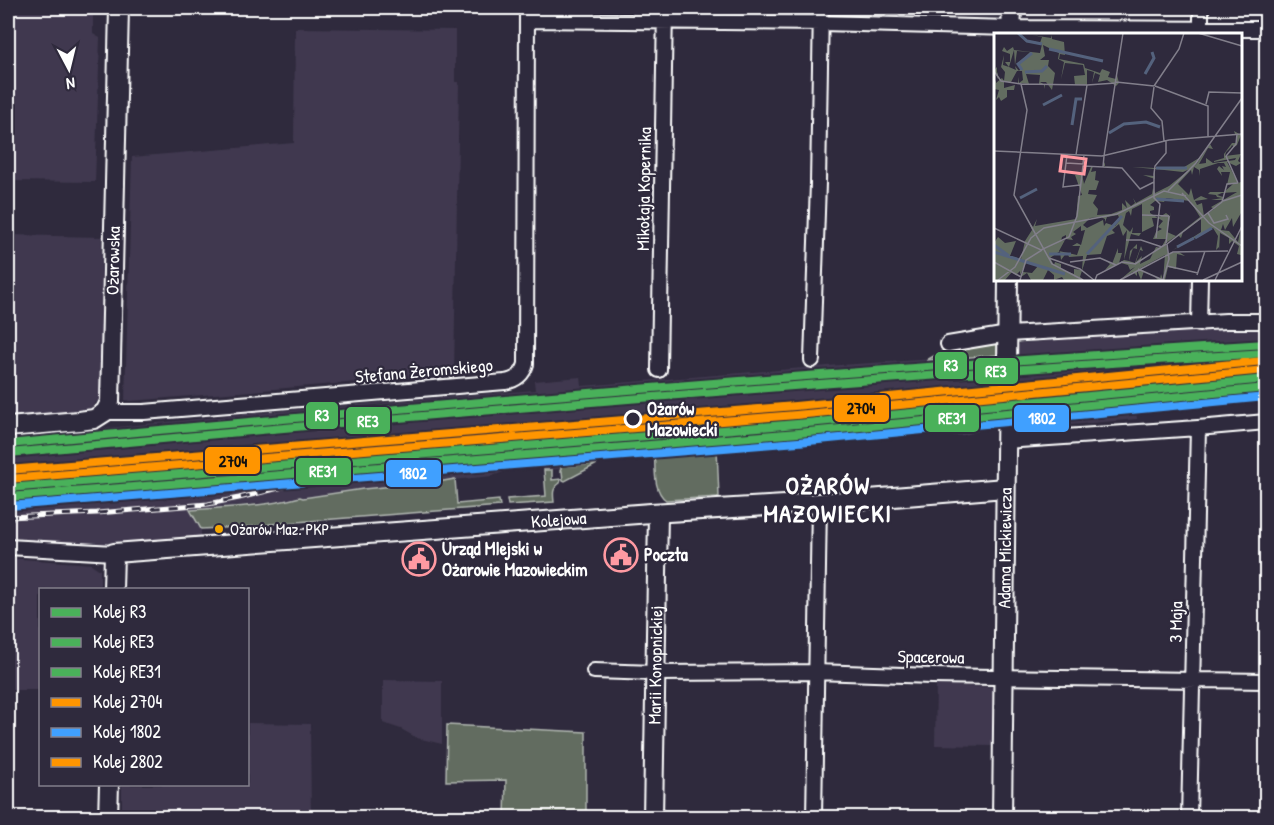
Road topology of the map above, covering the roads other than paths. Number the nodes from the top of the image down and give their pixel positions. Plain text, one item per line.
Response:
1 (119, 8) edge
2 (821, 8) edge
3 (1012, 8) edge
4 (1202, 8) edge
5 (527, 14) edge
6 (665, 15) edge
7 (821, 23) junction
8 (1266, 29) edge
9 (1011, 31) edge
10 (1201, 32) edge
11 (1008, 280) edge
12 (1200, 280) edge
13 (1266, 321) edge
14 (1199, 324) junction
15 (1008, 333) junction
16 (948, 344) dead end
17 (812, 360) dead end
18 (659, 370) dead end
19 (105, 412) junction
20 (1266, 422) edge
21 (8, 427) edge
22 (1198, 428) junction
23 (1006, 441) junction
24 (1005, 488) junction
25 (819, 503) junction
26 (658, 513) junction
27 (8, 547) edge
28 (114, 553) junction
29 (112, 588) edge
30 (594, 671) dead end
31 (655, 672) junction
32 (816, 672) junction
33 (1003, 677) junction
34 (1192, 679) junction
35 (1266, 681) edge
36 (109, 786) edge
37 (108, 818) edge
38 (652, 818) edge
39 (814, 818) edge
40 (1002, 818) edge
41 (1189, 818) edge

1 - 19 street, Ożarowska
2 - 7 street
3 - 9 street
4 - 10 street
5 - 6 street
5 - 19 street, Stefana Żeromskiego
6 - 7 street
6 - 18 street, Mikołaja Kopernika
7 - 9 street
7 - 17 street
8 - 10 street
9 - 10 street
11 - 15 street, Adama Mickiewicza
12 - 14 street
13 - 14 street
14 - 15 street
15 - 16 street
15 - 23 street, Adama Mickiewicza
19 - 21 street
20 - 22 street
22 - 23 street
22 - 34 street, 3 Maja
23 - 24 street, Adama Mickiewicza
24 - 25 street, Kolejowa
24 - 33 street, Adama Mickiewicza
25 - 26 street, Kolejowa
25 - 32 street
26 - 28 street, Kolejowa
26 - 31 street, Marii Konopnickiej
27 - 28 street
28 - 29 street
30 - 31 street, Spacerowa
31 - 32 street, Spacerowa
31 - 38 street, Marii Konopnickiej
32 - 33 street, Spacerowa
32 - 39 street
33 - 34 street, Spacerowa
33 - 40 street, Adama Mickiewicza
34 - 35 street, Spacerowa
34 - 41 street, 3 Maja
36 - 37 street

